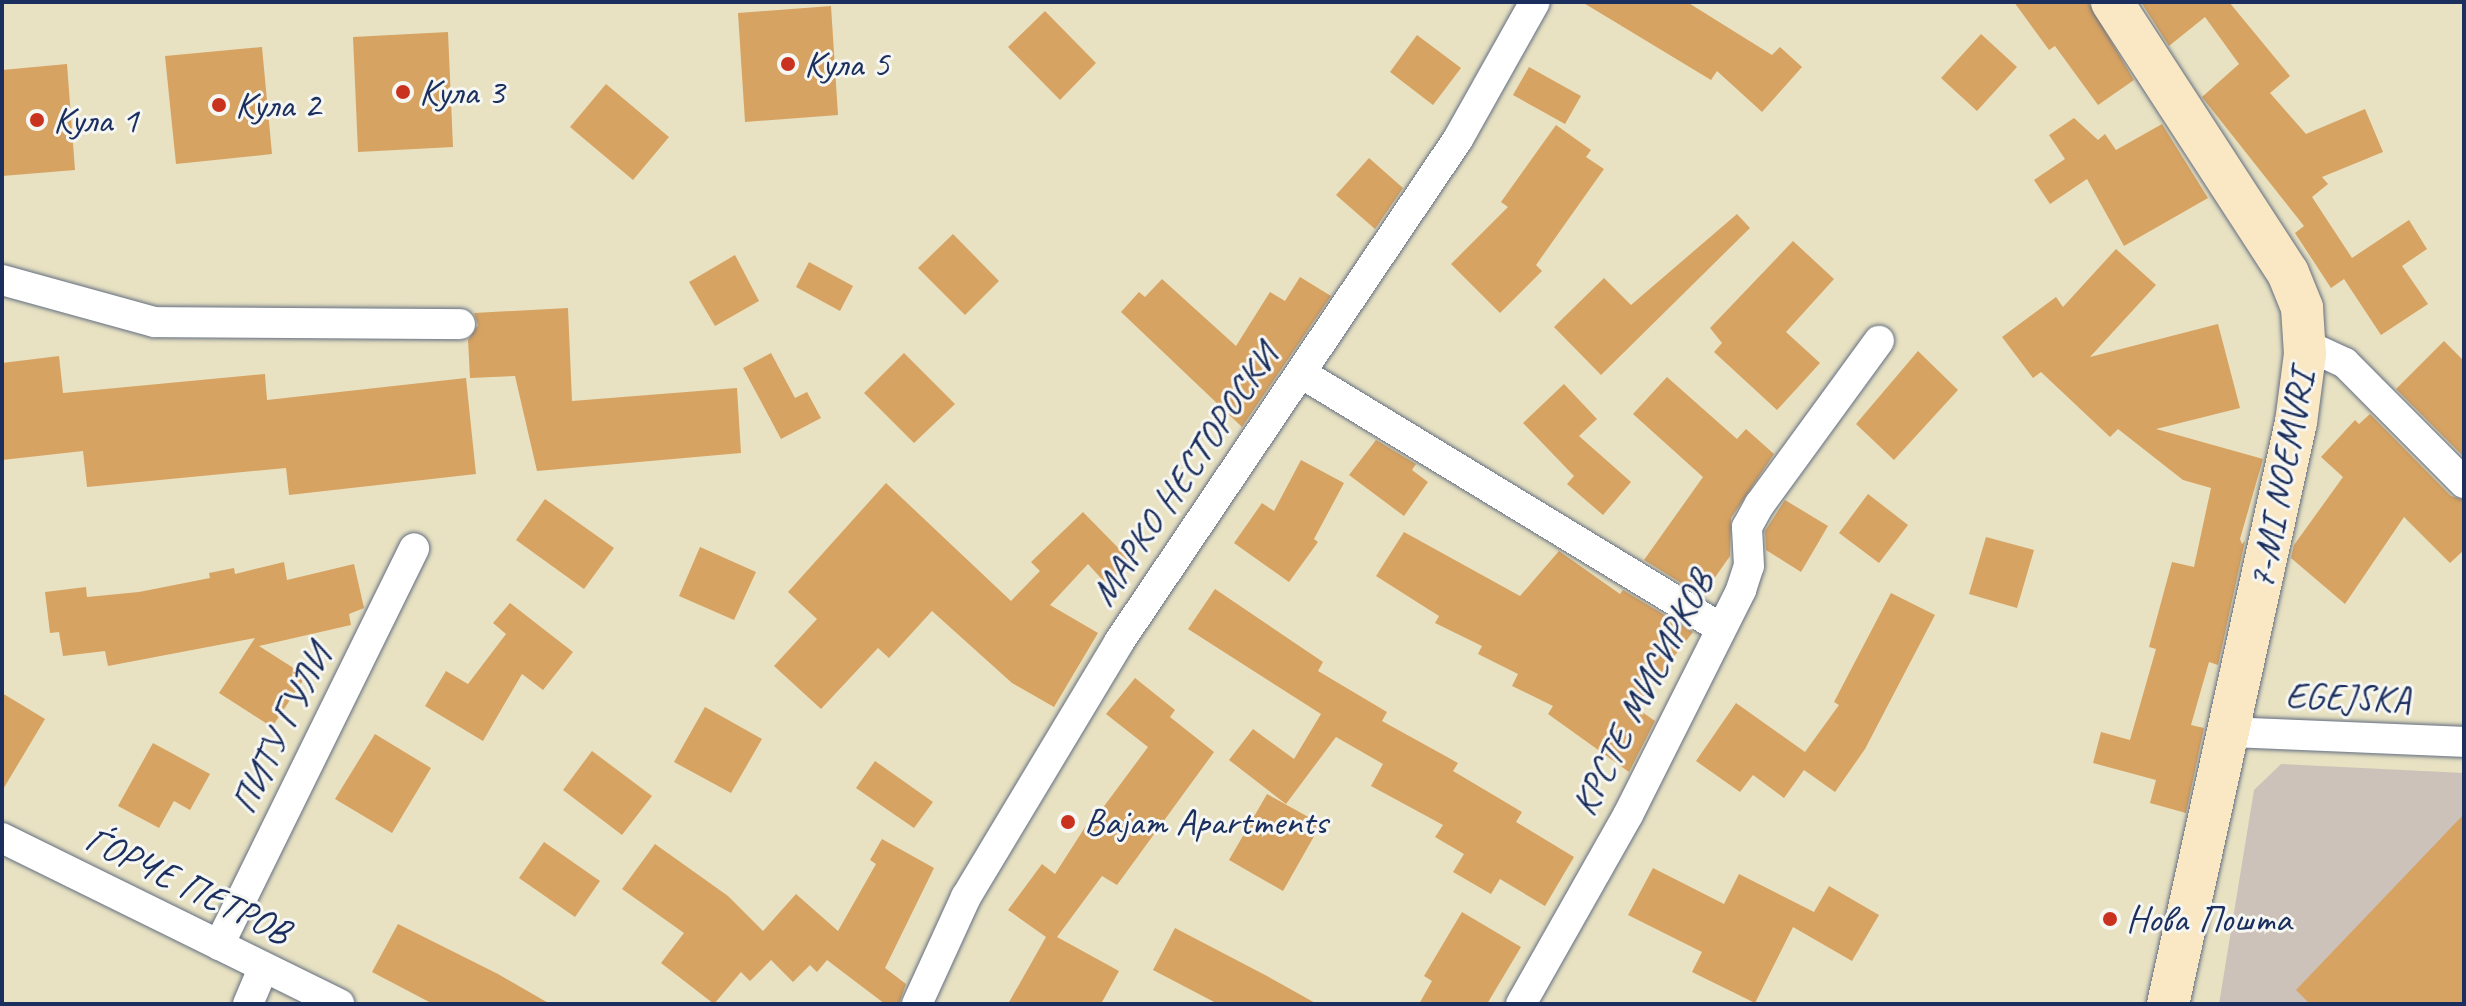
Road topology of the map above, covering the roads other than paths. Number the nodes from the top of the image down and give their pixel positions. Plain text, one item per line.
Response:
1 (1535, 2) edge
2 (2112, 2) edge
3 (2, 280) edge
4 (460, 324) dead end
5 (1879, 341) dead end
6 (2304, 344) junction
7 (1301, 373) junction
8 (2464, 483) edge
9 (414, 548) dead end
10 (1719, 627) junction
11 (2229, 732) junction
12 (2464, 742) edge
13 (2, 838) edge
14 (219, 945) junction
15 (263, 968) junction
16 (248, 1004) edge
17 (339, 1004) edge
18 (917, 1004) edge
19 (1521, 1004) edge
20 (2168, 1004) edge

1 - 7 street, МАРКО НЕСТОРОСКИ
2 - 6 street, 7-MI NOEMVRI
3 - 4 street
5 - 10 street, КРСТЕ МИСИРКОВ
6 - 8 street
6 - 11 street, 7-MI NOEMVRI
7 - 10 street
7 - 18 street, МАРКО НЕСТОРОСКИ
9 - 14 street, ПИТУ ГУЛИ
10 - 19 street, КРСТЕ МИСИРКОВ
11 - 12 street, EGEJSKA
11 - 20 street, 7-MI NOEMVRI
13 - 14 street, ЃОРЧЕ ПЕТРОВ
14 - 15 street, ЃОРЧЕ ПЕТРОВ
15 - 16 street
15 - 17 street, ЃОРЧЕ ПЕТРОВ

